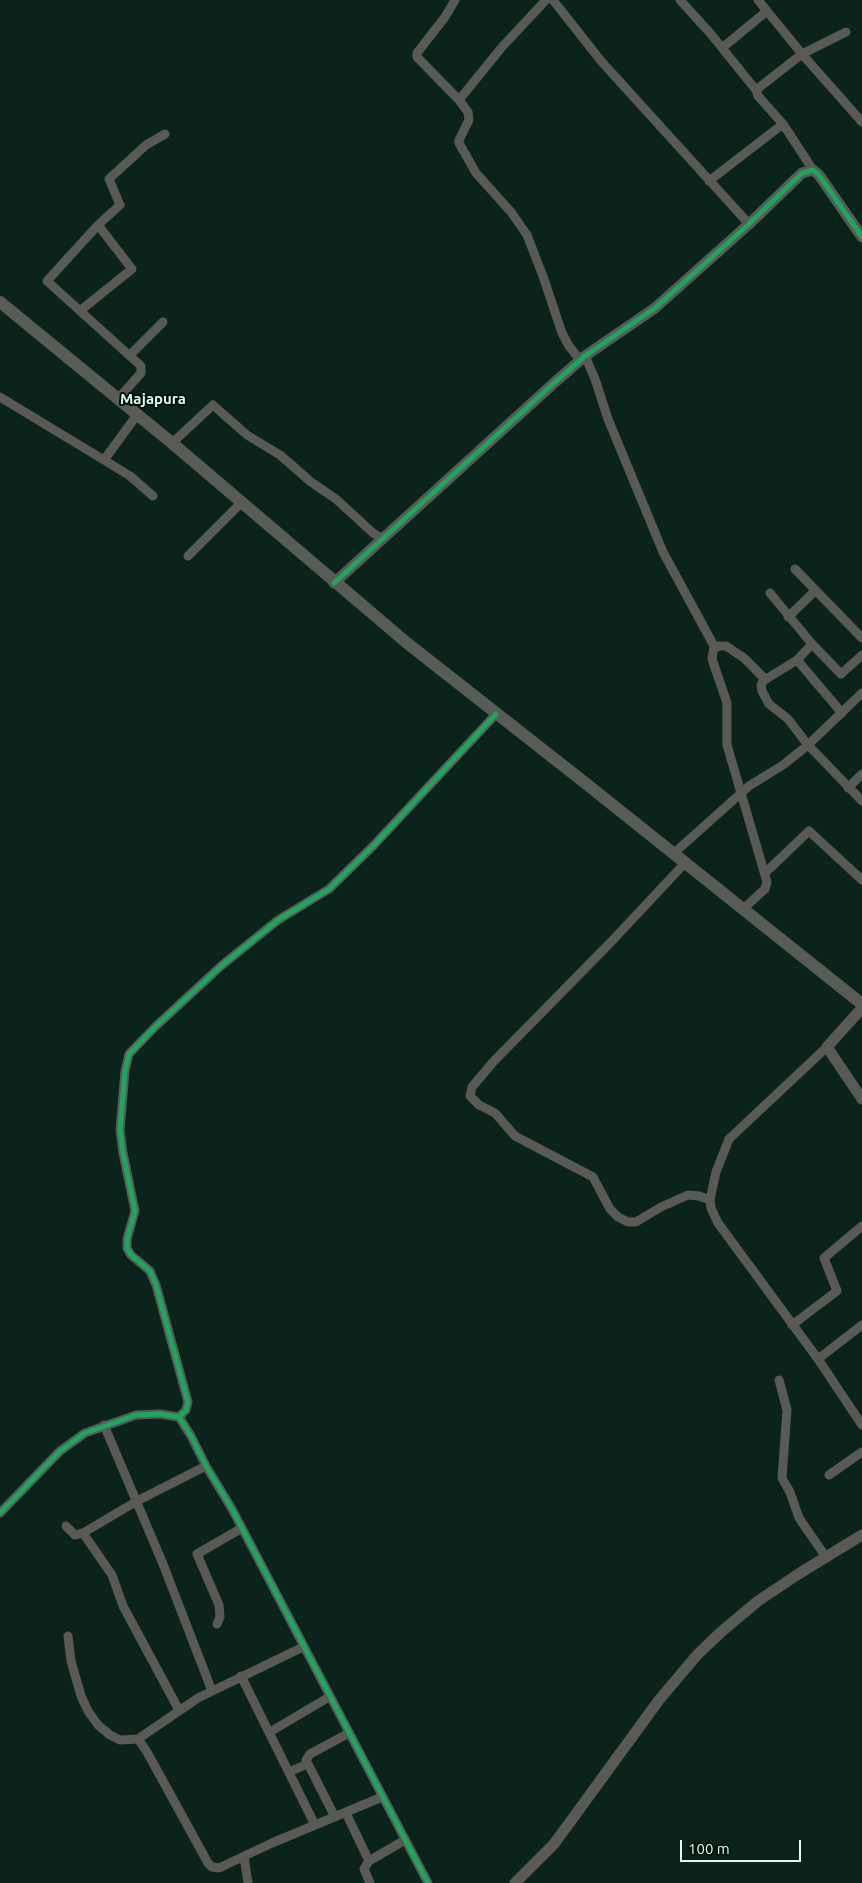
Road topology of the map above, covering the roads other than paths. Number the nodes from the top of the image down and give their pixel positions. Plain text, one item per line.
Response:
1 (455, 0) edge
2 (546, 0) edge
3 (553, 0) edge
4 (680, 0) edge
5 (758, 0) edge
6 (767, 11) junction
7 (846, 32) dead end
8 (722, 48) junction
9 (802, 54) junction
10 (756, 90) junction
11 (459, 100) junction
12 (862, 122) edge
13 (783, 124) junction
14 (165, 134) dead end
15 (813, 170) junction
16 (710, 181) junction
17 (749, 224) junction
18 (98, 226) junction
19 (862, 237) edge
20 (0, 302) edge
21 (81, 310) junction
22 (163, 322) dead end
23 (130, 355) junction
24 (582, 358) junction
25 (0, 397) edge
26 (118, 399) junction
27 (137, 415) junction
28 (172, 443) junction
29 (104, 460) junction
30 (152, 496) dead end
31 (241, 503) junction
32 (383, 539) junction
33 (188, 556) dead end
34 (795, 569) dead end
35 (334, 583) junction
36 (815, 591) junction
37 (770, 593) dead end
38 (788, 617) junction
39 (862, 638) edge
40 (812, 644) junction
41 (714, 649) junction
42 (862, 655) edge
43 (797, 660) junction
44 (765, 679) junction
45 (862, 693) edge
46 (842, 713) junction
47 (496, 714) junction
48 (808, 745) junction
49 (862, 774) edge
50 (848, 788) junction
51 (741, 794) junction
52 (862, 801) edge
53 (673, 854) junction
54 (685, 863) junction
55 (765, 873) junction
56 (862, 880) edge
57 (743, 909) junction
58 (862, 1006) edge
59 (829, 1045) junction
60 (862, 1088) edge
61 (862, 1099) edge
62 (710, 1200) junction
63 (862, 1226) edge
64 (792, 1324) junction
65 (862, 1325) edge
66 (818, 1359) junction
67 (779, 1380) dead end
68 (179, 1417) junction
69 (862, 1424) edge
70 (104, 1425) junction
71 (862, 1452) edge
72 (206, 1466) junction
73 (829, 1475) dead end
74 (136, 1501) junction
75 (0, 1513) edge
76 (66, 1526) dead end
77 (242, 1528) junction
78 (83, 1533) junction
79 (862, 1536) edge
80 (826, 1557) junction
81 (217, 1624) dead end
82 (68, 1636) dead end
83 (303, 1647) junction
84 (241, 1676) junction
85 (212, 1691) junction
86 (329, 1697) junction
87 (178, 1710) junction
88 (270, 1732) junction
89 (349, 1733) junction
90 (138, 1739) junction
91 (307, 1764) junction
92 (289, 1772) junction
93 (382, 1797) junction
94 (346, 1813) junction
95 (335, 1818) junction
96 (315, 1825) junction
97 (406, 1840) junction
98 (244, 1857) junction
99 (369, 1861) junction
100 (248, 1883) edge
101 (370, 1883) edge
102 (428, 1883) edge
103 (515, 1883) edge

1 - 11 street
2 - 11 street
3 - 16 street
4 - 8 street
5 - 6 street
6 - 8 street
6 - 9 street
7 - 9 street
8 - 10 street
9 - 10 street
9 - 12 street
10 - 13 street
11 - 24 street
13 - 15 street
13 - 16 street
14 - 18 street
15 - 17 street
15 - 19 street
16 - 17 street
17 - 24 street
18 - 21 street
18 - 21 street
20 - 26 main road
21 - 23 street
22 - 23 street
23 - 26 street
24 - 32 street
24 - 41 street
25 - 29 street
26 - 27 main road
27 - 28 main road
27 - 29 street
28 - 31 main road
28 - 32 street
29 - 30 street
31 - 33 street
31 - 35 main road
32 - 35 street
34 - 36 street
35 - 47 main road
36 - 38 street
36 - 39 street
37 - 38 street
38 - 40 street
40 - 42 street
40 - 43 street
41 - 44 street
41 - 51 street
43 - 44 street
43 - 46 street
44 - 48 street
45 - 46 street
46 - 48 street
47 - 53 main road
47 - 68 street
48 - 50 street
48 - 51 street
49 - 50 street
50 - 52 street
51 - 53 street
51 - 55 street
53 - 54 main road
54 - 57 main road
54 - 62 street
55 - 56 street
55 - 57 street
57 - 58 main road
58 - 59 street
59 - 60 street
59 - 61 street
59 - 62 street
62 - 64 street
63 - 64 street
64 - 66 street
65 - 66 street
66 - 69 street
67 - 80 street
68 - 70 street
68 - 72 street
70 - 74 street
70 - 75 street
71 - 73 street
72 - 74 street
72 - 77 street
74 - 78 street
74 - 85 street
76 - 78 street
77 - 81 street
77 - 83 street
78 - 87 street
79 - 80 street
80 - 103 street
82 - 90 street
83 - 84 street
83 - 86 street
84 - 85 street
84 - 88 street
85 - 87 street
86 - 88 street
86 - 89 street
87 - 90 street
88 - 92 street
89 - 91 street
89 - 93 street
90 - 98 street
91 - 92 street
91 - 95 street
92 - 96 street
93 - 94 street
93 - 97 street
94 - 95 street
94 - 99 street
95 - 96 street
96 - 98 street
97 - 99 street
97 - 102 street
98 - 100 street
99 - 101 street

